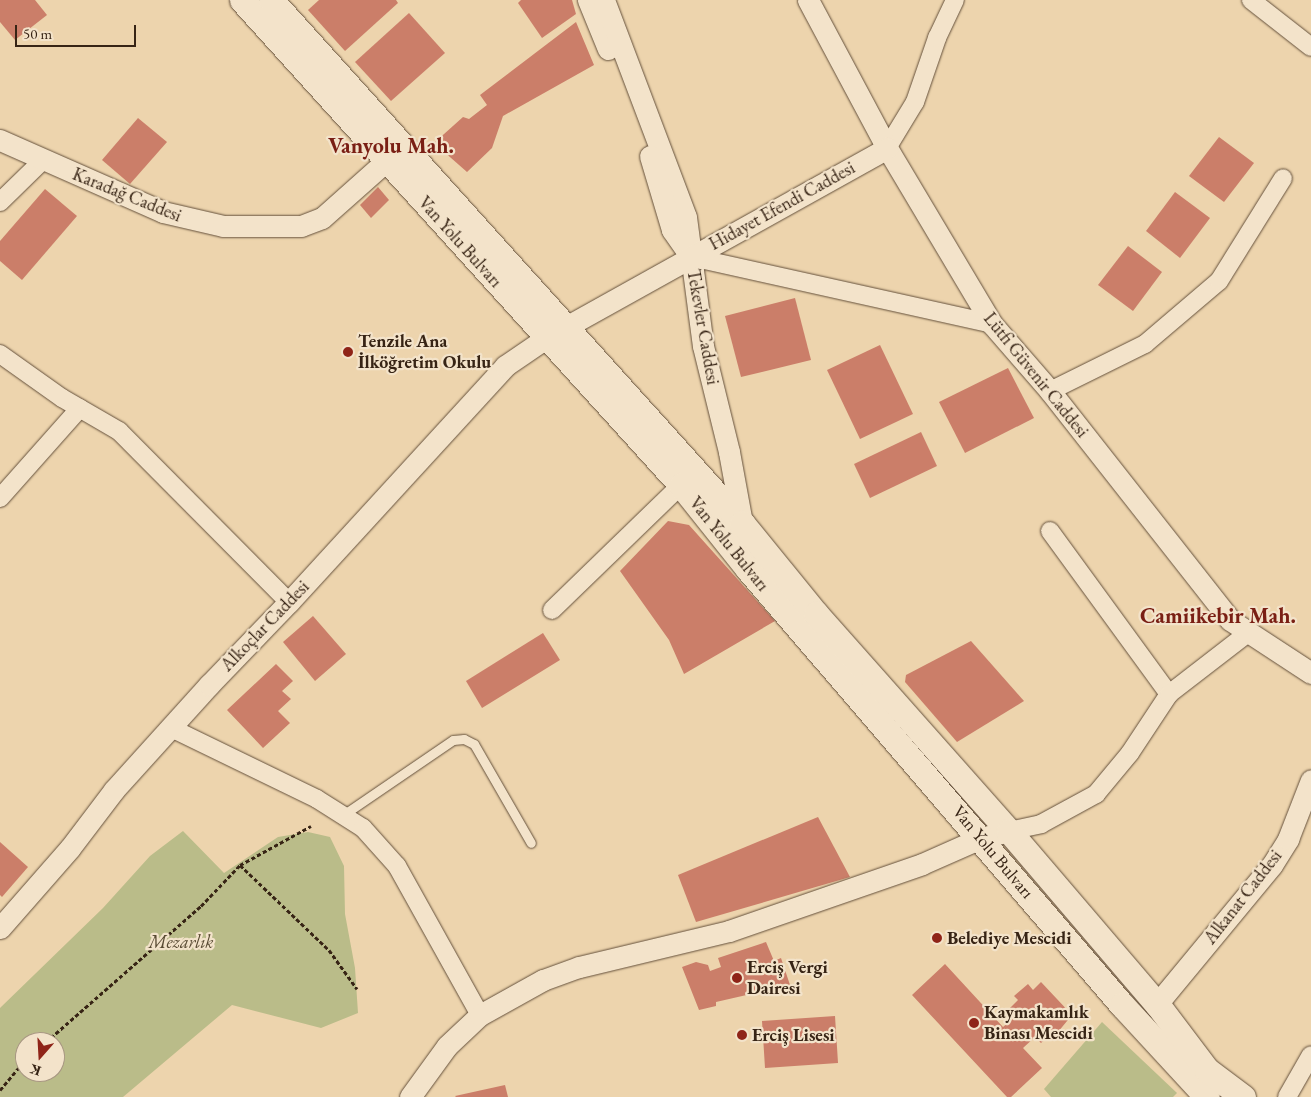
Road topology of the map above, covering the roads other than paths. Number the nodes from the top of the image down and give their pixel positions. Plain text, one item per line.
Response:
1 (242, 0) edge
2 (271, 0) edge
3 (588, 0) edge
4 (604, 0) edge
5 (808, 0) edge
6 (955, 0) edge
7 (1251, 0) edge
8 (1311, 47) edge
9 (0, 140) edge
10 (886, 148) junction
11 (43, 160) junction
12 (386, 161) junction
13 (1283, 178) dead end
14 (0, 202) edge
15 (691, 257) junction
16 (992, 324) junction
17 (556, 333) junction
18 (0, 354) edge
19 (1050, 390) junction
20 (80, 408) junction
21 (681, 484) junction
22 (0, 498) edge
23 (742, 523) junction
24 (1050, 530) dead end
25 (289, 602) junction
26 (552, 610) dead end
27 (1248, 633) junction
28 (1311, 674) edge
29 (1169, 694) junction
30 (171, 728) junction
31 (1311, 780) edge
32 (343, 815) junction
33 (1009, 831) junction
34 (982, 838) junction
35 (532, 843) dead end
36 (2, 922) edge
37 (1157, 1004) junction
38 (480, 1015) junction
39 (1311, 1055) edge
40 (410, 1097) edge
41 (1208, 1097) edge
42 (1243, 1097) edge
43 (1287, 1097) edge

1 - 12 main road, Van Yolu Bulvarı
2 - 17 main road
3 - 15 street, Tekevler Caddesi
4 - 15 street
5 - 10 street, Lütfi Güvenir Caddesi
6 - 10 street
7 - 8 street
9 - 11 street, Karadağ Caddesi
10 - 15 street, Hidayet Efendi Caddesi
10 - 16 street, Lütfi Güvenir Caddesi
11 - 12 street, Karadağ Caddesi
11 - 14 street
12 - 17 main road, Van Yolu Bulvarı
13 - 19 street
15 - 16 street
15 - 17 street, Hidayet Efendi Caddesi
15 - 23 street, Tekevler Caddesi
16 - 19 street, Lütfi Güvenir Caddesi
17 - 21 main road, Van Yolu Bulvarı
17 - 23 main road
17 - 25 street, Alkoçlar Caddesi
18 - 20 street
19 - 27 street, Lütfi Güvenir Caddesi
20 - 22 street
20 - 25 street
21 - 26 street
21 - 34 main road, Van Yolu Bulvarı
23 - 33 main road
24 - 29 street
25 - 30 street, Alkoçlar Caddesi
27 - 28 street, Lütfi Güvenir Caddesi
27 - 29 street
29 - 33 street
30 - 32 street
30 - 36 street, Alkoçlar Caddesi
31 - 37 street, Alkanat Caddesi
32 - 35 lane
32 - 38 street
33 - 34 street
33 - 37 main road
34 - 38 street
34 - 41 main road, Van Yolu Bulvarı
37 - 42 main road
38 - 40 street
39 - 43 street

